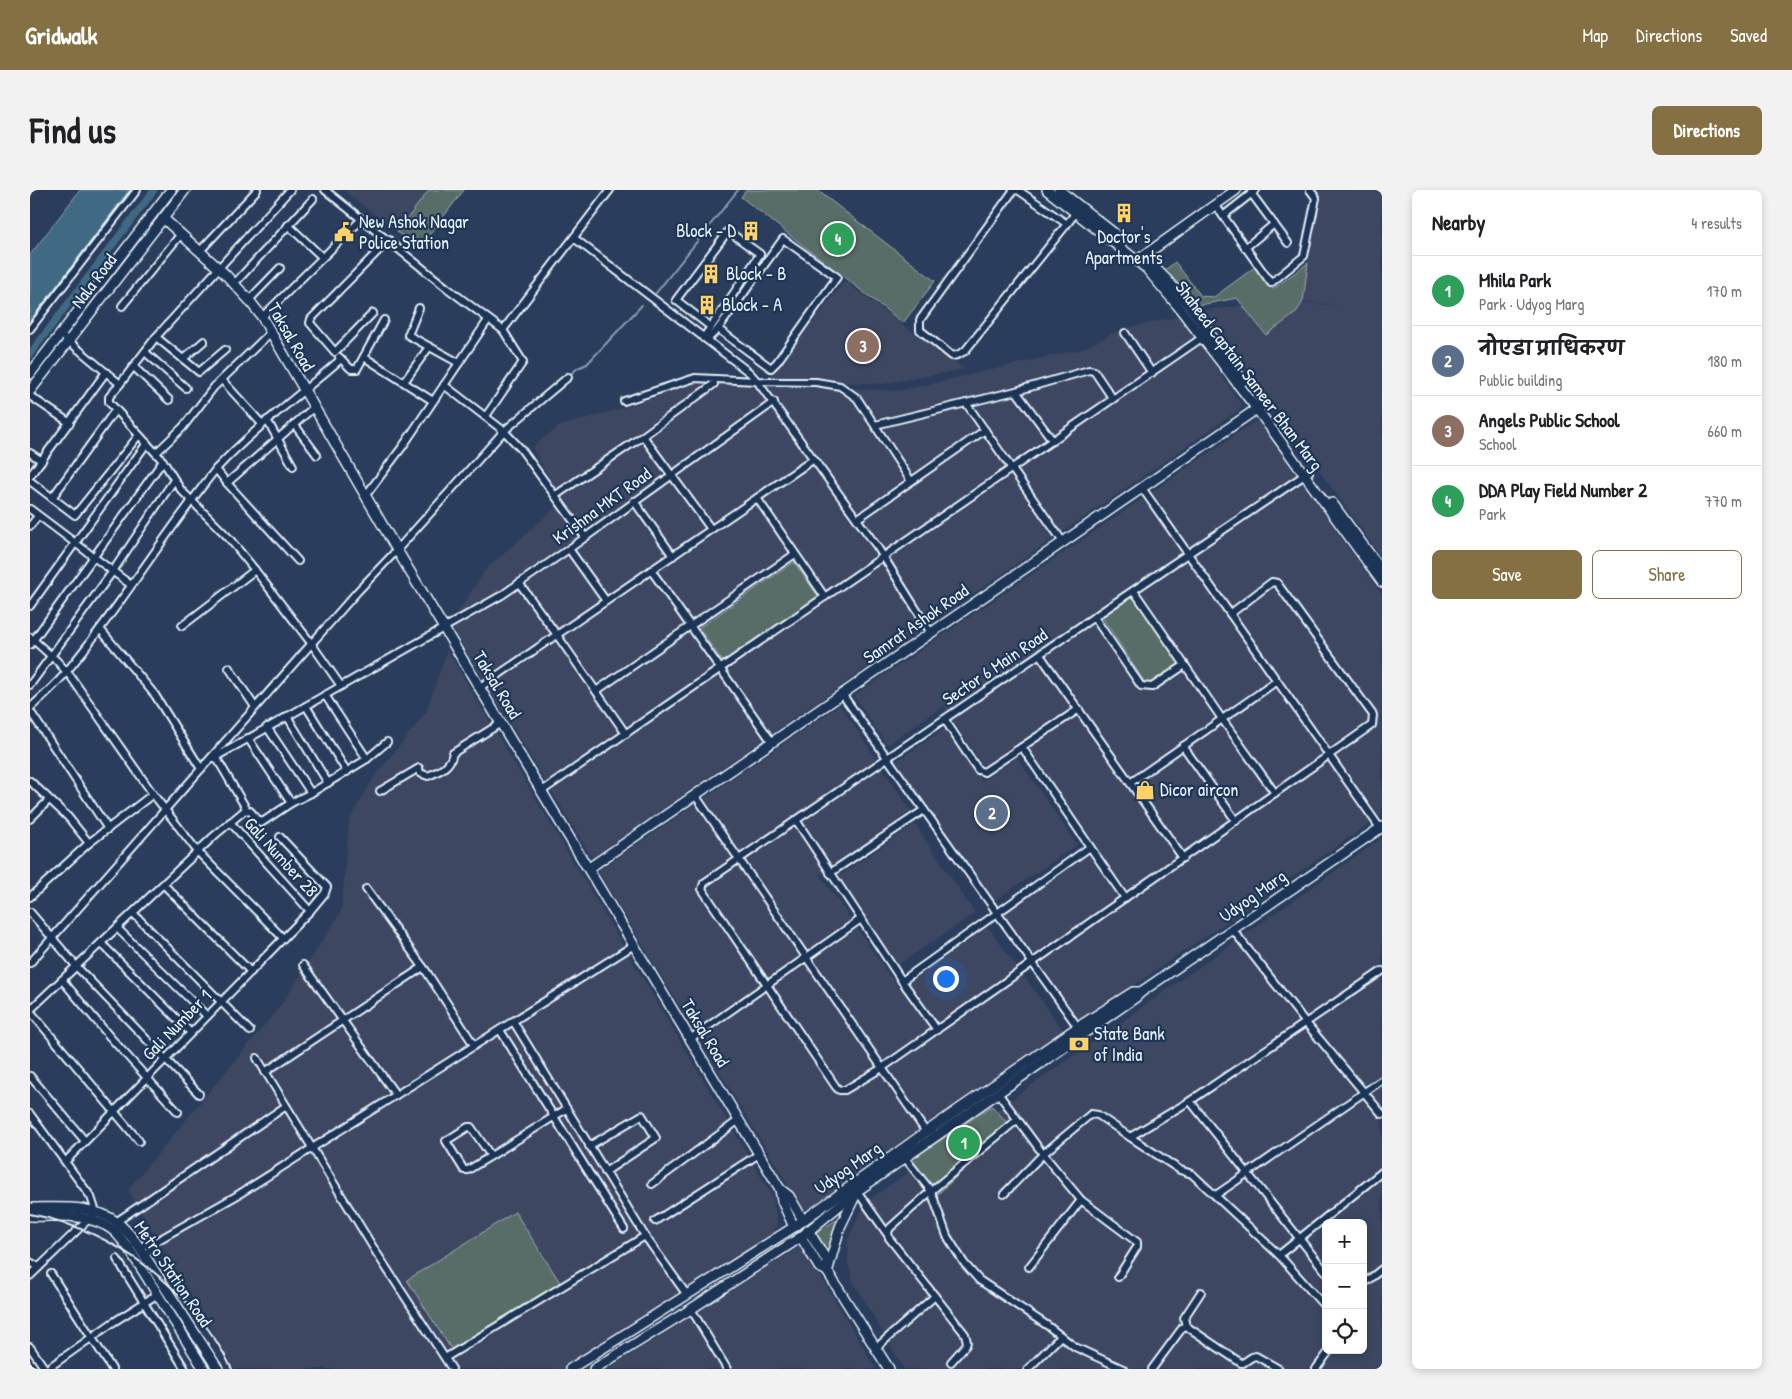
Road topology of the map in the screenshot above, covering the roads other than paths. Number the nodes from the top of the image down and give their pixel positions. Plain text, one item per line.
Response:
1 (137, 190) edge
2 (172, 190) edge
3 (185, 190) edge
4 (257, 190) edge
5 (290, 190) edge
6 (325, 190) edge
7 (610, 190) edge
8 (1047, 190) edge
9 (1059, 190) edge
10 (1236, 190) edge
11 (1310, 190) edge
12 (1253, 192) edge
13 (313, 199) dead end
14 (1216, 206) junction
15 (1078, 210) junction
16 (1223, 216) junction
17 (163, 218) junction
18 (362, 218) junction
19 (1067, 224) junction
20 (1274, 224) junction
21 (288, 225) junction
22 (181, 234) junction
23 (574, 238) junction
24 (390, 240) junction
25 (1288, 243) dead end
26 (1245, 248) junction
27 (200, 251) junction
28 (322, 257) junction
29 (1140, 258) junction
30 (219, 268) junction
31 (280, 268) dead end
32 (234, 284) junction
33 (250, 300) junction
34 (122, 306) dead end
35 (419, 308) dead end
36 (79, 310) junction
37 (373, 313) dead end
38 (87, 317) junction
39 (262, 317) junction
40 (384, 320) dead end
41 (488, 320) junction
42 (710, 327) junction
43 (30, 329) edge
44 (718, 329) junction
45 (503, 330) junction
46 (270, 333) junction
47 (1125, 333) dead end
48 (60, 334) junction
49 (1206, 336) junction
50 (156, 337) junction
51 (705, 339) junction
52 (69, 341) junction
53 (204, 341) dead end
54 (429, 347) junction
55 (225, 350) dead end
56 (145, 352) junction
57 (336, 352) junction
58 (364, 357) junction
59 (183, 359) junction
60 (341, 359) junction
61 (459, 363) junction
62 (134, 367) junction
63 (106, 372) junction
64 (1152, 372) junction
65 (30, 374) edge
66 (568, 377) dead end
67 (222, 380) junction
68 (757, 381) junction
69 (404, 382) junction
70 (120, 384) junction
71 (714, 384) dead end
72 (444, 386) junction
73 (186, 388) dead end
74 (30, 391) edge
75 (304, 391) junction
76 (1016, 391) junction
77 (30, 396) edge
78 (1113, 399) junction
79 (169, 400) dead end
80 (433, 400) junction
81 (624, 401) dead end
82 (774, 402) junction
83 (966, 403) junction
84 (313, 408) junction
85 (1259, 408) junction
86 (116, 409) junction
87 (486, 416) junction
88 (70, 422) junction
89 (264, 422) junction
90 (294, 424) junction
91 (874, 425) junction
92 (985, 430) junction
93 (504, 431) junction
94 (139, 435) junction
95 (643, 436) junction
96 (278, 439) junction
97 (1053, 441) junction
98 (147, 443) junction
99 (30, 453) edge
100 (156, 453) junction
101 (317, 455) dead end
102 (814, 459) junction
103 (42, 461) junction
104 (163, 461) junction
105 (293, 466) dead end
106 (1012, 468) junction
107 (216, 469) junction
108 (1307, 474) junction
109 (672, 475) junction
110 (30, 476) edge
111 (174, 480) junction
112 (30, 481) edge
113 (911, 481) junction
114 (227, 483) junction
115 (1142, 488) junction
116 (366, 495) junction
117 (556, 495) junction
118 (52, 498) junction
119 (757, 498) junction
120 (192, 500) junction
121 (634, 502) junction
122 (30, 509) edge
123 (38, 516) junction
124 (856, 519) junction
125 (30, 526) edge
126 (712, 529) junction
127 (585, 537) junction
128 (75, 542) junction
129 (1063, 542) junction
130 (569, 549) junction
131 (397, 550) junction
132 (796, 554) junction
133 (1188, 554) junction
134 (673, 556) junction
135 (94, 557) junction
136 (883, 557) junction
137 (298, 561) dead end
138 (255, 570) junction
139 (651, 570) junction
140 (113, 571) junction
141 (1382, 571) edge
142 (1382, 582) edge
143 (519, 583) junction
144 (131, 585) junction
145 (1134, 591) junction
146 (825, 597) junction
147 (606, 601) junction
148 (30, 606) edge
149 (1230, 614) junction
150 (1094, 617) junction
151 (182, 626) dead end
152 (690, 626) junction
153 (444, 628) junction
154 (100, 629) junction
155 (931, 633) junction
156 (557, 635) junction
157 (31, 640) edge
158 (311, 643) junction
159 (1040, 655) junction
160 (51, 656) junction
161 (1186, 665) junction
162 (229, 668) dead end
163 (720, 668) junction
164 (67, 672) junction
165 (1277, 681) junction
166 (30, 685) edge
167 (341, 686) junction
168 (479, 688) junction
169 (596, 691) junction
170 (842, 694) junction
171 (325, 695) junction
172 (306, 706) junction
173 (255, 707) junction
174 (1079, 709) junction
175 (30, 710) edge
176 (287, 716) junction
177 (945, 720) junction
178 (1222, 720) junction
179 (501, 723) junction
180 (267, 728) junction
181 (626, 734) junction
182 (248, 738) junction
183 (387, 742) dead end
184 (772, 742) junction
185 (1183, 746) junction
186 (1022, 747) junction
187 (1329, 755) junction
188 (216, 757) junction
189 (888, 758) junction
190 (367, 759) junction
191 (209, 761) junction
192 (201, 768) junction
193 (347, 772) junction
194 (30, 781) edge
195 (328, 782) junction
196 (1130, 783) junction
197 (380, 791) dead end
198 (542, 791) junction
199 (310, 793) junction
200 (1275, 793) junction
201 (153, 794) junction
202 (695, 795) junction
203 (50, 800) junction
204 (291, 803) junction
205 (165, 809) junction
206 (247, 810) junction
207 (924, 810) junction
208 (30, 819) edge
209 (796, 820) junction
210 (1236, 821) junction
211 (230, 822) junction
212 (1381, 827) edge
213 (108, 829) junction
214 (280, 837) dead end
215 (89, 843) junction
216 (1090, 847) junction
217 (198, 852) junction
218 (1183, 858) junction
219 (739, 859) junction
220 (589, 868) junction
221 (830, 872) junction
222 (164, 885) junction
223 (366, 889) dead end
224 (30, 897) edge
225 (1126, 898) junction
226 (310, 911) junction
227 (30, 912) edge
228 (133, 913) junction
229 (997, 913) junction
230 (861, 919) junction
231 (117, 928) junction
232 (1233, 930) junction
233 (283, 938) junction
234 (52, 939) junction
235 (101, 943) junction
236 (634, 945) junction
237 (806, 957) junction
238 (30, 963) edge
239 (1033, 963) junction
240 (303, 965) dead end
241 (77, 967) junction
242 (423, 967) junction
243 (1382, 971) edge
244 (251, 972) junction
245 (62, 981) junction
246 (902, 981) junction
247 (768, 985) junction
248 (222, 1001) junction
249 (30, 1011) edge
250 (207, 1016) junction
251 (343, 1020) junction
252 (513, 1021) junction
253 (1306, 1023) junction
254 (500, 1030) junction
255 (937, 1030) junction
256 (250, 1031) dead end
257 (1080, 1031) junction
258 (191, 1033) junction
259 (690, 1039) junction
260 (474, 1045) junction
261 (257, 1058) dead end
262 (165, 1059) junction
263 (882, 1068) junction
264 (265, 1072) junction
265 (30, 1076) edge
266 (146, 1078) junction
267 (1382, 1080) edge
268 (998, 1093) junction
269 (1364, 1093) junction
270 (199, 1094) dead end
271 (396, 1095) junction
272 (1190, 1101) junction
273 (286, 1106) junction
274 (566, 1109) junction
275 (114, 1112) junction
276 (178, 1112) dead end
277 (30, 1114) edge
278 (1382, 1114) edge
279 (554, 1116) junction
280 (739, 1120) junction
281 (1017, 1120) junction
282 (926, 1132) junction
283 (1130, 1137) junction
284 (85, 1141) junction
285 (139, 1141) dead end
286 (589, 1146) junction
287 (313, 1147) junction
288 (759, 1154) junction
289 (1043, 1154) junction
290 (490, 1156) junction
291 (905, 1158) junction
292 (66, 1161) junction
293 (605, 1172) junction
294 (1382, 1172) edge
295 (1248, 1174) junction
296 (652, 1184) dead end
297 (780, 1189) junction
298 (858, 1191) junction
299 (931, 1191) junction
300 (1004, 1194) dead end
301 (1216, 1195) junction
302 (1081, 1200) junction
303 (782, 1201) junction
304 (30, 1208) edge
305 (93, 1215) junction
306 (30, 1216) edge
307 (803, 1220) junction
308 (655, 1221) dead end
309 (116, 1222) junction
310 (794, 1227) junction
311 (624, 1229) dead end
312 (804, 1234) junction
313 (888, 1235) junction
314 (644, 1236) junction
315 (1300, 1238) junction
316 (776, 1239) junction
317 (155, 1242) junction
318 (139, 1247) junction
319 (1279, 1255) junction
320 (145, 1256) junction
321 (117, 1259) dead end
322 (30, 1262) edge
323 (39, 1267) junction
324 (1029, 1267) dead end
325 (1322, 1267) edge
326 (1382, 1269) edge
327 (827, 1271) junction
328 (51, 1274) dead end
329 (30, 1276) edge
330 (1118, 1277) dead end
331 (1367, 1281) edge
332 (1201, 1292) dead end
333 (158, 1294) junction
334 (687, 1295) junction
335 (934, 1296) junction
336 (144, 1302) junction
337 (1322, 1303) edge
338 (691, 1309) junction
339 (1186, 1326) junction
340 (1061, 1336) junction
341 (92, 1337) junction
342 (30, 1347) edge
343 (876, 1348) junction
344 (1327, 1354) edge
345 (445, 1358) junction
346 (951, 1362) dead end
347 (46, 1369) edge
348 (112, 1369) edge
349 (186, 1369) edge
350 (204, 1369) edge
351 (218, 1369) edge
352 (452, 1369) edge
353 (570, 1369) edge
354 (594, 1369) edge
355 (727, 1369) edge
356 (889, 1369) edge
357 (1028, 1369) edge
358 (1123, 1369) edge
359 (1152, 1369) edge
360 (1279, 1369) edge
361 (1316, 1369) edge

1 - 43 street
2 - 36 street, Nala Road
3 - 17 street, Nala Road
4 - 27 street
5 - 30 street
6 - 18 street
7 - 23 street
8 - 15 street, Shaheed Captain Sameer Bhan Marg
9 - 15 street, Shaheed Captain Sameer Bhan Marg
10 - 14 street
11 - 26 street
12 - 16 street
12 - 20 street
13 - 21 street
14 - 16 street
14 - 29 street
15 - 19 street
15 - 29 street, Shaheed Captain Sameer Bhan Marg
16 - 26 street
17 - 22 street, Taksal Road
17 - 38 street, Nala Road
18 - 24 street
18 - 28 street
19 - 19 street
20 - 25 street
20 - 26 street
21 - 28 street
21 - 32 street
22 - 27 street, Taksal Road
22 - 34 street
23 - 45 street
23 - 51 street
24 - 41 street
24 - 57 street
27 - 30 street, Taksal Road
28 - 39 street
29 - 49 street, Shaheed Captain Sameer Bhan Marg
30 - 32 street, Taksal Road
30 - 50 street
31 - 33 street
32 - 33 street, Taksal Road
33 - 39 street, Taksal Road
35 - 54 street
36 - 38 street
36 - 48 street, Nala Road
37 - 57 street
38 - 52 street, Nala Road
39 - 46 street, Taksal Road
40 - 58 street
41 - 45 street
41 - 61 street
42 - 42 street
42 - 51 street
44 - 44 street
44 - 51 street
45 - 87 street
46 - 67 street
46 - 75 street, Taksal Road
47 - 64 street
48 - 52 street
48 - 65 street, Nala Road
49 - 64 street
49 - 85 street, Shaheed Captain Sameer Bhan Marg
50 - 56 street
50 - 59 street
51 - 68 street
52 - 63 street
52 - 74 street, Nala Road
53 - 59 street
54 - 61 street
54 - 69 street
55 - 59 street
56 - 62 street
56 - 73 street
57 - 60 street
58 - 60 street
58 - 69 street
60 - 75 street
61 - 72 street
62 - 70 street
62 - 79 street
63 - 70 street
63 - 88 street
64 - 78 street
66 - 93 street
67 - 89 street
67 - 100 street
68 - 81 street
68 - 82 street
68 - 91 street
69 - 80 street
70 - 86 street
71 - 95 street
72 - 80 street
72 - 87 street
75 - 84 street, Taksal Road
75 - 89 street
76 - 78 street
76 - 83 street
76 - 97 street
77 - 88 street
78 - 97 street
80 - 116 street
82 - 102 street
82 - 109 street, Krishna MKT Road
83 - 91 street
83 - 92 street
84 - 90 street
84 - 116 street, Taksal Road
85 - 108 street, Shaheed Captain Sameer Bhan Marg
85 - 115 street, Samrat Ashok Road
86 - 94 street
86 - 118 street
87 - 93 street
88 - 103 street
89 - 96 street
89 - 107 street
90 - 96 street
90 - 101 street
91 - 113 street
92 - 106 street
92 - 113 street
93 - 117 street
93 - 131 street
94 - 98 street
94 - 118 street
95 - 109 street
95 - 117 street
96 - 105 street
96 - 114 street
97 - 106 street
98 - 100 street
98 - 128 street
99 - 103 street
100 - 104 street
102 - 119 street
102 - 124 street
103 - 110 street
104 - 111 street
104 - 135 street
106 - 129 street
106 - 136 street
107 - 114 street
107 - 120 street
108 - 133 street, Sector 6 Main Road
108 - 141 street, Shaheed Captain Sameer Bhan Marg
108 - 142 street, Shaheed Captain Sameer Bhan Marg
109 - 121 street, Krishna MKT Road
109 - 126 street
111 - 120 street
111 - 140 street
112 - 118 street
113 - 124 street
114 - 137 street
115 - 129 street, Samrat Ashok Road
115 - 133 street
116 - 131 street, Taksal Road
117 - 127 street
119 - 126 street
119 - 132 street
120 - 138 street
120 - 144 street
121 - 127 street, Krishna MKT Road
121 - 134 street
122 - 123 street
123 - 125 street
123 - 128 street
124 - 136 street
126 - 134 street
127 - 130 street, Krishna MKT Road
128 - 135 street
128 - 148 street
129 - 155 street, Samrat Ashok Road
130 - 143 street, Krishna MKT Road
130 - 147 street
131 - 153 street, Taksal Road
131 - 158 street
132 - 146 street
132 - 152 street
133 - 145 street, Sector 6 Main Road
133 - 149 street
134 - 139 street
135 - 140 street
135 - 157 street
136 - 146 street
136 - 155 street
138 - 151 street
138 - 158 street
139 - 147 street
139 - 152 street
140 - 144 street
140 - 160 street
143 - 153 street, Krishna MKT Road
143 - 156 street
144 - 154 street
145 - 150 street, Sector 6 Main Road
145 - 161 street
146 - 163 street
147 - 156 street
149 - 165 street
149 - 187 street
150 - 159 street, Sector 6 Main Road
150 - 161 street
152 - 163 street
152 - 169 street
153 - 167 street, Krishna MKT Road
153 - 168 street, Taksal Road
154 - 164 street
154 - 192 street
155 - 170 street, Samrat Ashok Road
156 - 168 street
156 - 169 street
157 - 160 street
158 - 167 street
158 - 173 street
159 - 174 street
159 - 177 street, Sector 6 Main Road
160 - 164 street
160 - 166 street
161 - 178 street
162 - 173 street
163 - 181 street
163 - 184 street
164 - 175 street
164 - 201 street
165 - 178 street
165 - 187 street
167 - 171 street, Krishna MKT Road
168 - 179 street, Taksal Road
169 - 181 street
170 - 184 street, Samrat Ashok Road
170 - 189 street
171 - 172 street, Krishna MKT Road
171 - 190 street
172 - 176 street, Krishna MKT Road
172 - 193 street
173 - 191 street
174 - 186 street
174 - 196 street
175 - 213 street
176 - 180 street, Krishna MKT Road
176 - 195 street
177 - 186 street
177 - 189 street, Sector 6 Main Road
178 - 185 street
178 - 200 street
179 - 197 street
179 - 198 street, Taksal Road
180 - 182 street, Krishna MKT Road
180 - 199 street
181 - 198 street
182 - 188 street, Krishna MKT Road
182 - 204 street
183 - 190 street
184 - 202 street, Samrat Ashok Road
185 - 196 street
185 - 210 street
186 - 216 street
187 - 200 street
187 - 212 street
188 - 191 street, Krishna MKT Road
188 - 206 street
189 - 207 street
189 - 209 street, Sector 6 Main Road
190 - 193 street
191 - 192 street
192 - 205 street
193 - 195 street
194 - 203 street
195 - 199 street
196 - 218 street
198 - 220 street, Taksal Road
199 - 204 street
200 - 210 street
201 - 205 street
201 - 213 street
202 - 219 street
202 - 220 street, Samrat Ashok Road
203 - 208 street
203 - 215 street
204 - 206 street
205 - 217 street
205 - 234 street
206 - 211 street
207 - 221 street
207 - 229 street
209 - 219 street, Sector 6 Main Road
209 - 221 street
210 - 218 street
211 - 217 street
211 - 226 street, Gali Number 28
212 - 232 street, Udyog Marg
213 - 215 street
214 - 226 street, Gali Number 1
215 - 224 street
216 - 225 street
216 - 229 street
217 - 222 street
217 - 233 street
218 - 225 street
219 - 237 street
219 - 247 street, Sector 6 Main Road
220 - 236 street, Taksal Road
221 - 230 street
222 - 228 street
222 - 244 street
223 - 242 street
225 - 239 street
226 - 233 street, Gali Number 1
227 - 234 street
228 - 231 street
228 - 248 street
229 - 239 street
229 - 246 street
230 - 237 street
230 - 246 street
231 - 235 street
231 - 250 street
232 - 253 street
232 - 257 street, Udyog Marg
233 - 244 street, Gali Number 1
234 - 238 street
234 - 241 street
235 - 241 street
235 - 258 street
236 - 252 street
236 - 259 street, Taksal Road
237 - 247 street
237 - 263 street
239 - 255 street
239 - 257 street
240 - 251 street
241 - 245 street
241 - 262 street
242 - 251 street
242 - 260 street
243 - 253 street
244 - 248 street, Gali Number 1
245 - 249 street
245 - 266 street
246 - 255 street
247 - 259 street
247 - 263 street
248 - 250 street, Gali Number 1
248 - 256 street
249 - 275 street
250 - 258 street, Gali Number 1
251 - 264 street
251 - 271 street
252 - 254 street
252 - 274 street
253 - 269 street
253 - 272 street
254 - 260 street
254 - 279 street
255 - 263 street
257 - 268 street, Udyog Marg
257 - 282 street, Udyog Marg
258 - 262 street, Gali Number 1
259 - 280 street, Taksal Road
260 - 271 street
261 - 264 street
262 - 266 street, Gali Number 1
262 - 270 street
263 - 282 street
264 - 273 street
265 - 284 street
266 - 275 street, Gali Number 1
266 - 276 street
267 - 269 street
268 - 281 street
268 - 291 street, Udyog Marg
269 - 278 street
269 - 295 street
271 - 287 street
272 - 283 street
272 - 295 street
273 - 287 street
273 - 309 street
274 - 279 street
274 - 286 street
275 - 284 street, Gali Number 1
275 - 285 street
277 - 292 street
279 - 290 street
279 - 311 street
280 - 288 street, Taksal Road
280 - 296 street
281 - 289 street
281 - 299 street
282 - 307 street, Udyog Marg
283 - 289 street
283 - 301 street
284 - 292 street, Gali Number 1
286 - 293 street
286 - 293 street
287 - 317 street
287 - 345 street
288 - 297 street, Taksal Road
288 - 308 street
289 - 300 street
289 - 302 street
290 - 290 street
291 - 298 street, Udyog Marg
291 - 299 street
292 - 305 street
293 - 314 street
294 - 315 street
295 - 301 street
295 - 315 street
297 - 303 street, Taksal Road
297 - 307 street, Taksal Road
298 - 312 street, Udyog Marg
298 - 313 street
298 - 327 street
299 - 313 street
299 - 340 street
301 - 319 street
302 - 324 street
302 - 330 street
303 - 310 street, Taksal Road
303 - 316 street
304 - 305 street, Metro Station Road
305 - 306 street, Metro Station Road
305 - 309 street, Metro Station Road
305 - 323 street
305 - 333 street, Metro Station Road
307 - 310 street, Udyog Marg
309 - 318 street, Metro Station Road
310 - 316 street, Udyog Marg
312 - 327 street
312 - 338 street, Udyog Marg
313 - 335 street
314 - 334 street
314 - 345 street
315 - 319 street
315 - 325 street
316 - 334 street, Udyog Marg
317 - 318 street
317 - 320 street
318 - 320 street, Metro Station Road
319 - 337 street
320 - 351 street, Metro Station Road
321 - 336 street
322 - 323 street
323 - 329 street
326 - 331 street
327 - 343 street
328 - 341 street
332 - 339 street
333 - 336 street
333 - 350 street, Metro Station Road
334 - 353 street, Udyog Marg
335 - 343 street
335 - 346 street
336 - 341 street
336 - 349 street
338 - 354 street, Udyog Marg
338 - 355 street
339 - 359 street
339 - 360 street
340 - 357 street
340 - 358 street
341 - 347 street
341 - 348 street
342 - 347 street
343 - 356 street
344 - 361 street
345 - 352 street

